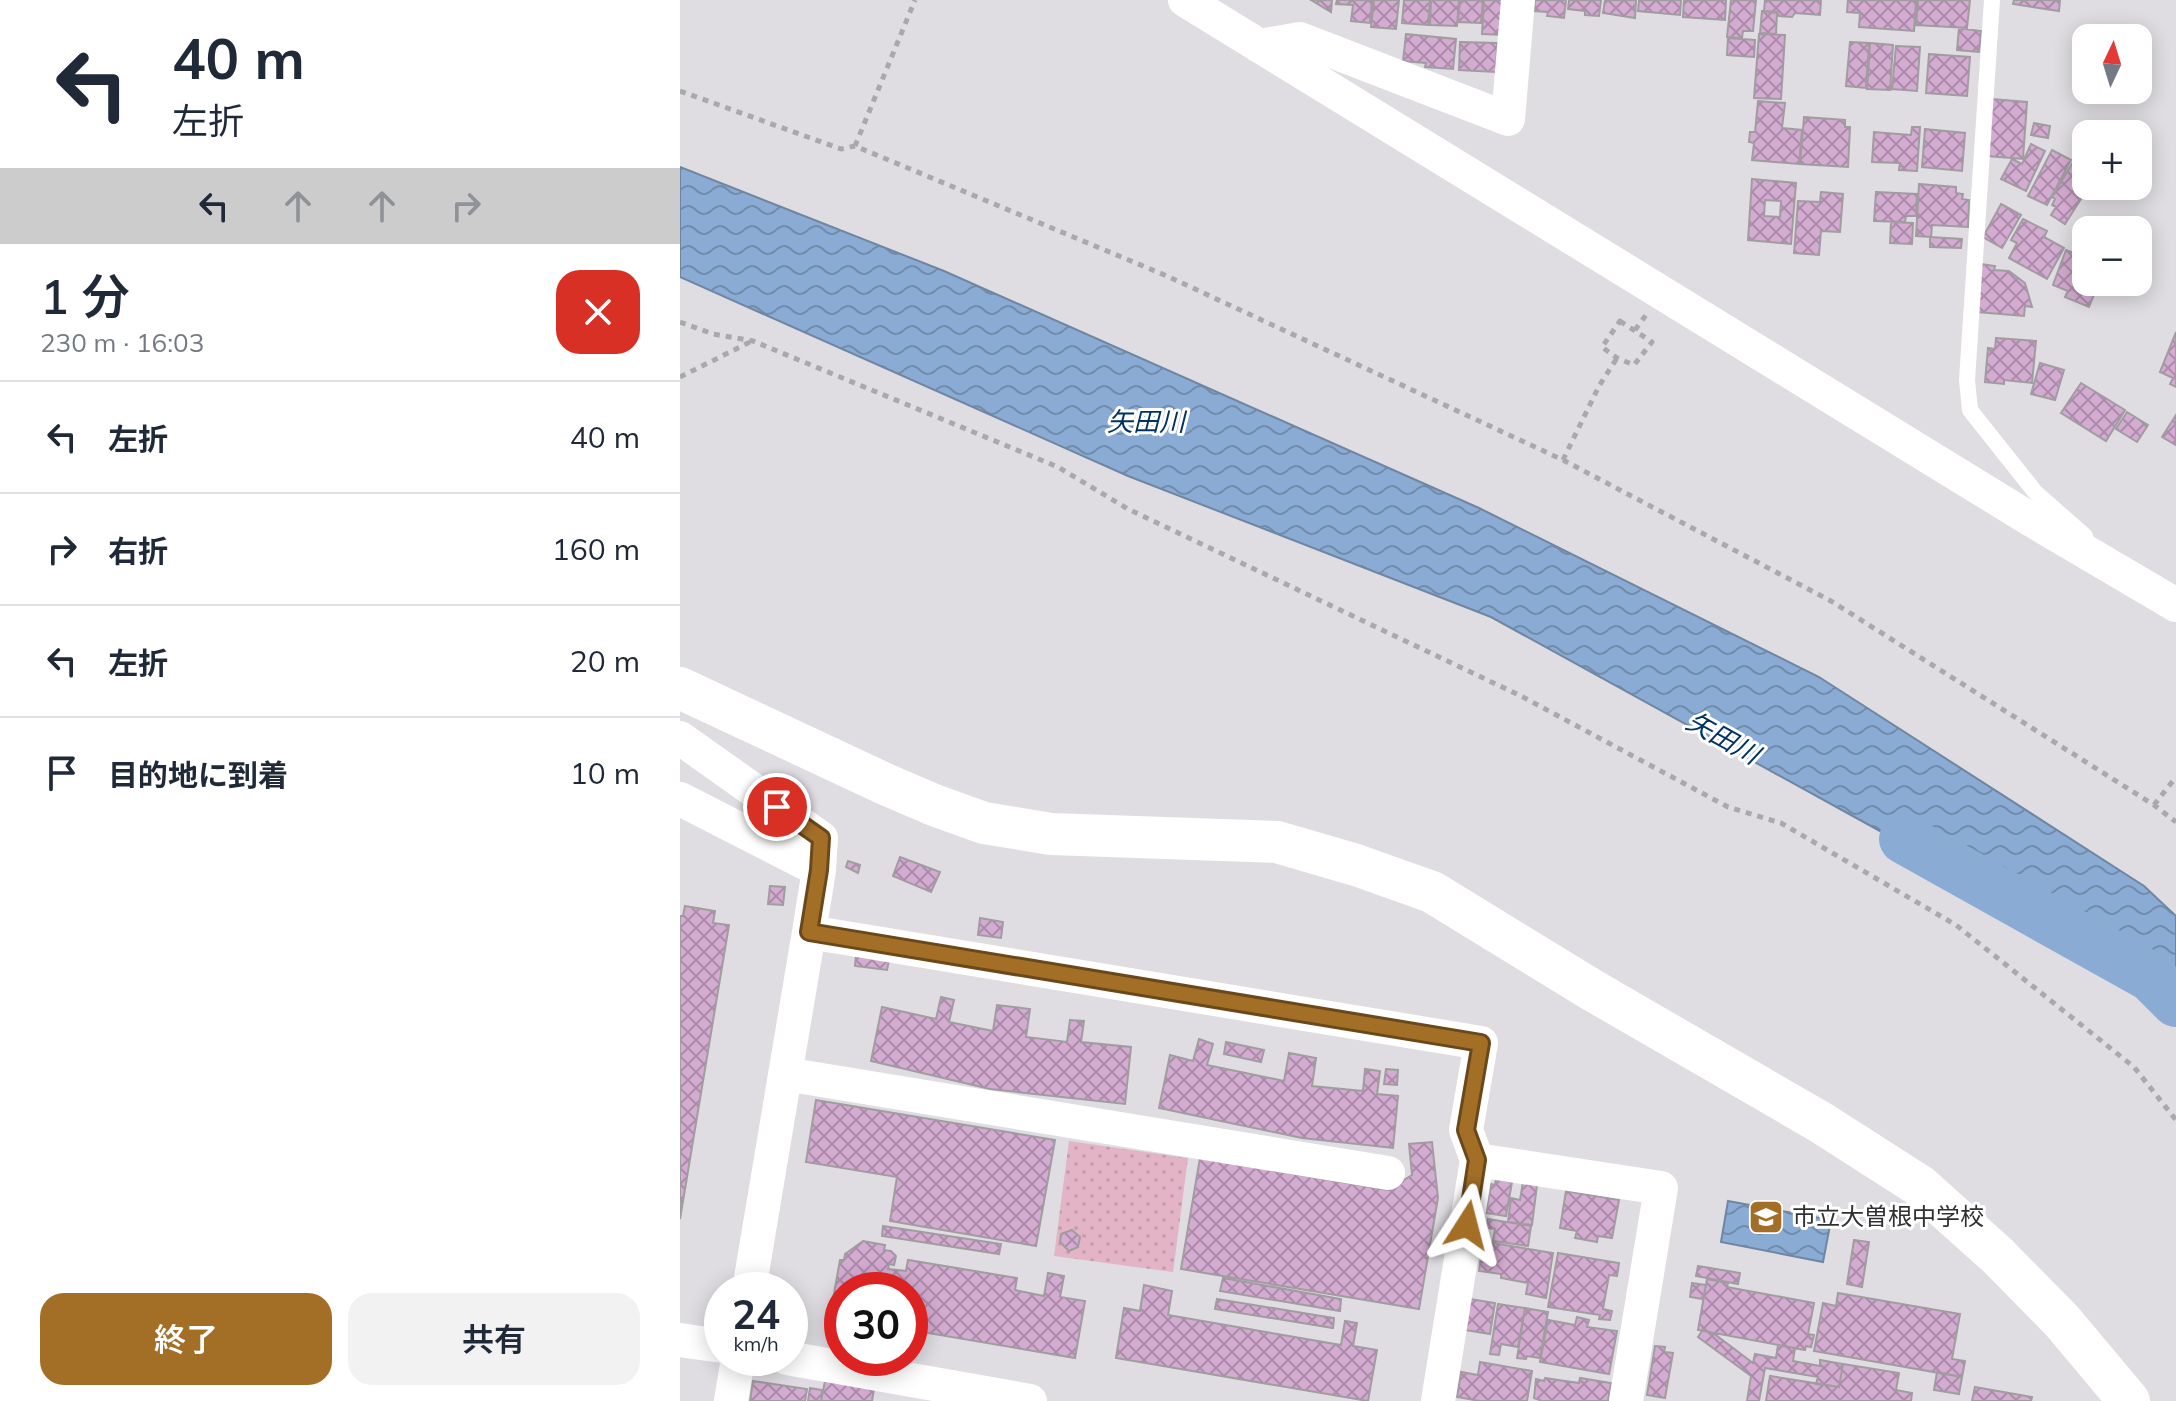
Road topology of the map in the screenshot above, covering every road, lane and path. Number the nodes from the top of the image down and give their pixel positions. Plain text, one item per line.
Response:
1 (915, 0) edge
2 (1185, 0) edge
3 (1518, 0) edge
4 (1992, 0) edge
5 (1259, 46) junction
6 (680, 91) edge
7 (855, 146) junction
8 (680, 322) edge
9 (1640, 324) dead end
10 (1635, 330) junction
11 (753, 341) junction
12 (1617, 358) junction
13 (680, 377) edge
14 (1563, 460) junction
15 (2133, 580) junction
16 (2176, 605) edge
17 (680, 688) edge
18 (680, 738) edge
19 (2176, 777) edge
20 (680, 799) edge
21 (2154, 805) junction
22 (2176, 822) edge
23 (819, 870) junction
24 (809, 932) junction
25 (785, 1074) junction
26 (2176, 1120) edge
27 (1477, 1160) junction
28 (1388, 1173) dead end
29 (752, 1272) edge
30 (680, 1340) edge
31 (704, 1343) edge
32 (808, 1364) edge
33 (735, 1376) edge
34 (910, 1391) edge
35 (731, 1401) edge
36 (1030, 1401) edge
37 (1438, 1401) edge
38 (1626, 1401) edge
39 (2129, 1401) edge

1 - 7 path
2 - 5 street
3 - 5 street
4 - 15 lane
5 - 15 street
6 - 7 path
7 - 14 path
8 - 11 path
9 - 10 path
10 - 12 path
10 - 12 path
11 - 13 path
11 - 26 path
12 - 14 path
14 - 21 path
15 - 16 street
17 - 39 street
18 - 23 street
19 - 21 path
20 - 23 street
21 - 22 path
23 - 24 street
24 - 25 street
24 - 27 street
25 - 28 street
25 - 29 street
27 - 37 street
27 - 38 street
30 - 31 street
32 - 34 street
33 - 35 street
34 - 36 street

